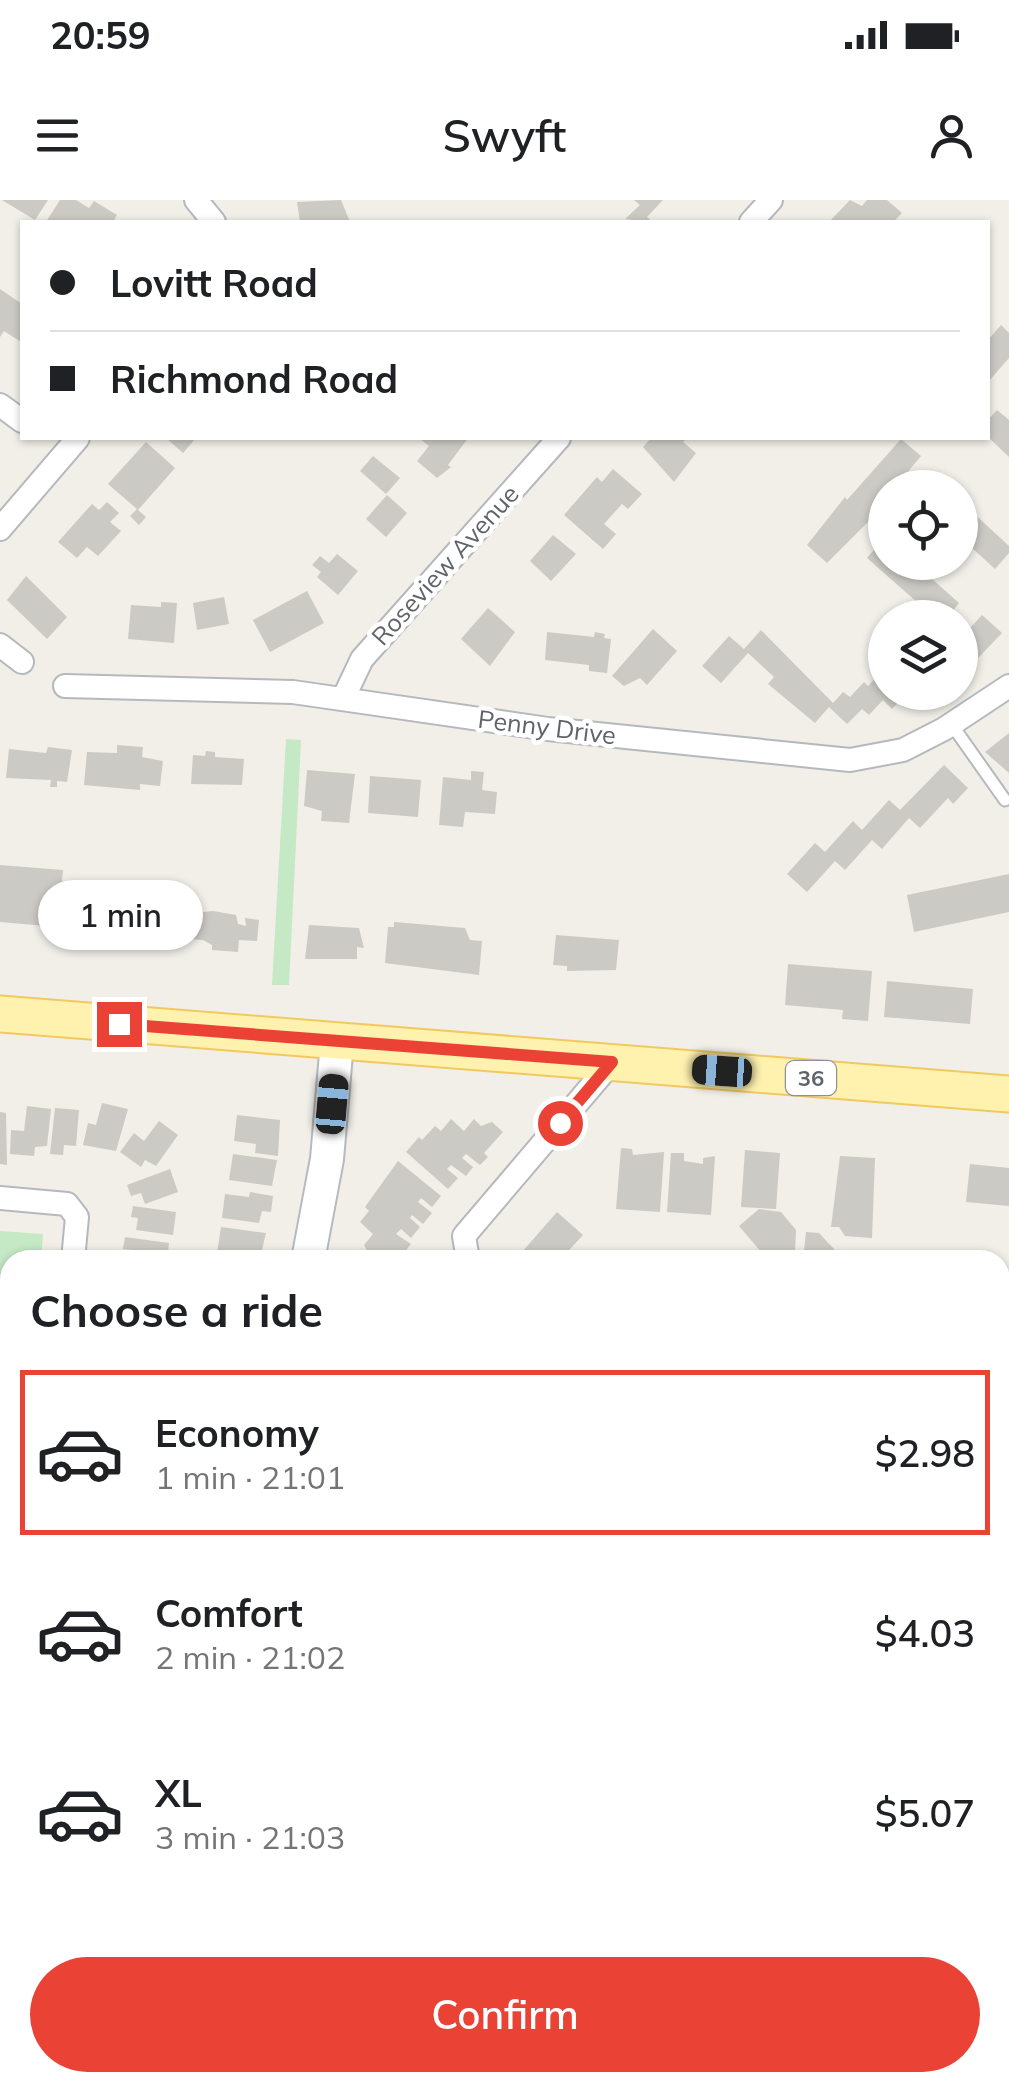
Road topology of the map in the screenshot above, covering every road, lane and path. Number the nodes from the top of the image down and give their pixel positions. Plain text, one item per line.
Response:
1 (196, 200) edge
2 (771, 200) edge
3 (212, 220) edge
4 (753, 220) edge
5 (557, 440) edge
6 (64, 442) edge
7 (0, 528) edge
8 (0, 644) edge
9 (22, 662) dead end
10 (65, 686) dead end
11 (1009, 686) edge
12 (343, 700) junction
13 (952, 724) junction
14 (1005, 800) dead end
15 (0, 1014) edge
16 (337, 1042) junction
17 (612, 1062) junction
18 (1009, 1094) edge
19 (0, 1198) edge
20 (74, 1250) edge
21 (310, 1250) edge
22 (466, 1250) edge

1 - 3 street
2 - 4 street
5 - 12 street, Roseview Avenue
6 - 7 street
8 - 9 street
10 - 12 street, Penny Drive
11 - 13 street, Penny Drive
12 - 13 street, Penny Drive
13 - 14 lane
15 - 16 main road, 36
16 - 17 main road, 36
16 - 21 street
17 - 18 main road, 36
17 - 22 street
19 - 20 street

